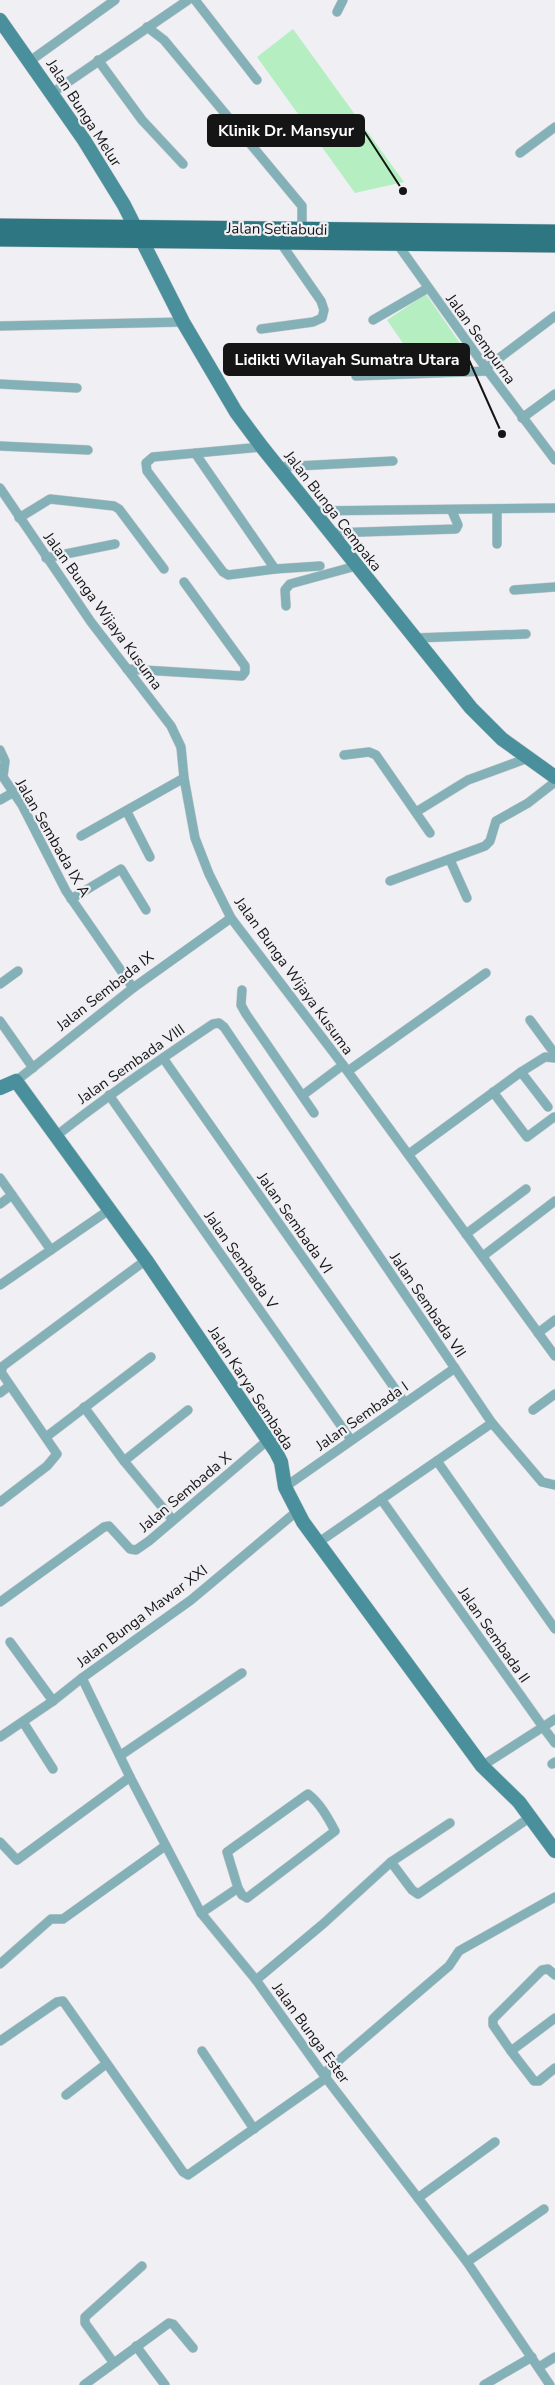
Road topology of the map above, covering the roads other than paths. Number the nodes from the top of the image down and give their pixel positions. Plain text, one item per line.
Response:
1 (116, 0) edge
2 (188, 0) edge
3 (195, 0) edge
4 (343, 0) edge
5 (336, 12) dead end
6 (0, 20) edge
7 (147, 27) junction
8 (98, 60) junction
9 (30, 61) junction
10 (257, 80) dead end
11 (52, 93) junction
12 (555, 127) edge
13 (520, 153) dead end
14 (183, 164) dead end
15 (0, 226) edge
16 (302, 229) junction
17 (555, 232) edge
18 (139, 234) junction
19 (393, 237) junction
20 (0, 239) edge
21 (280, 242) junction
22 (555, 245) edge
23 (428, 288) junction
24 (555, 316) edge
25 (374, 320) dead end
26 (183, 322) junction
27 (0, 326) edge
28 (261, 329) dead end
29 (487, 370) junction
30 (356, 376) dead end
31 (0, 384) edge
32 (77, 388) dead end
33 (555, 394) edge
34 (522, 418) junction
35 (0, 446) edge
36 (262, 447) junction
37 (88, 450) dead end
38 (195, 452) junction
39 (555, 460) edge
40 (393, 461) dead end
41 (278, 467) junction
42 (0, 488) edge
43 (3, 497) edge
44 (555, 508) edge
45 (498, 509) junction
46 (312, 511) junction
47 (452, 511) junction
48 (20, 518) junction
49 (330, 533) junction
50 (115, 544) dead end
51 (497, 544) dead end
52 (46, 558) junction
53 (320, 566) dead end
54 (356, 566) junction
55 (164, 569) dead end
56 (275, 569) junction
57 (184, 582) dead end
58 (555, 587) edge
59 (514, 590) dead end
60 (286, 606) dead end
61 (526, 634) dead end
62 (415, 638) junction
63 (127, 669) junction
64 (0, 750) edge
65 (344, 755) dead end
66 (528, 758) junction
67 (555, 777) edge
68 (184, 778) junction
69 (555, 782) edge
70 (14, 792) junction
71 (0, 800) edge
72 (127, 812) junction
73 (416, 812) junction
74 (430, 834) dead end
75 (81, 836) dead end
76 (150, 857) dead end
77 (450, 860) junction
78 (390, 881) dead end
79 (467, 898) dead end
80 (71, 899) junction
81 (146, 910) dead end
82 (230, 918) junction
83 (18, 971) dead end
84 (486, 973) dead end
85 (0, 984) edge
86 (133, 988) junction
87 (242, 990) dead end
88 (530, 1020) dead end
89 (0, 1021) edge
90 (224, 1027) joint
91 (555, 1056) edge
92 (163, 1058) junction
93 (33, 1068) junction
94 (345, 1068) junction
95 (521, 1072) junction
96 (16, 1081) junction
97 (0, 1088) edge
98 (494, 1092) junction
99 (109, 1095) junction
100 (303, 1095) junction
101 (548, 1108) dead end
102 (314, 1113) dead end
103 (554, 1117) edge
104 (56, 1136) junction
105 (409, 1154) junction
106 (0, 1178) edge
107 (526, 1189) dead end
108 (12, 1195) junction
109 (555, 1201) edge
110 (0, 1204) edge
111 (109, 1210) junction
112 (466, 1234) junction
113 (51, 1250) junction
114 (483, 1256) junction
115 (146, 1260) junction
116 (0, 1285) edge
117 (555, 1320) edge
118 (538, 1333) junction
119 (555, 1356) edge
120 (151, 1357) dead end
121 (455, 1368) junction
122 (9, 1386) junction
123 (0, 1393) edge
124 (555, 1394) edge
125 (404, 1403) junction
126 (84, 1407) junction
127 (188, 1410) dead end
128 (533, 1410) dead end
129 (492, 1422) junction
130 (46, 1437) junction
131 (268, 1440) junction
132 (351, 1440) junction
133 (124, 1461) junction
134 (437, 1461) junction
135 (555, 1485) edge
136 (285, 1487) junction
137 (381, 1499) junction
138 (0, 1502) edge
139 (296, 1512) junction
140 (172, 1519) junction
141 (319, 1542) junction
142 (0, 1602) edge
143 (555, 1629) edge
144 (10, 1642) dead end
145 (242, 1673) dead end
146 (82, 1678) junction
147 (53, 1701) junction
148 (555, 1719) edge
149 (23, 1722) junction
150 (543, 1727) junction
151 (0, 1737) edge
152 (555, 1743) edge
153 (120, 1755) junction
154 (482, 1766) junction
155 (53, 1769) dead end
156 (130, 1777) junction
157 (529, 1818) junction
158 (450, 1823) dead end
159 (0, 1842) edge
160 (553, 1845) edge
161 (165, 1846) junction
162 (391, 1862) junction
163 (238, 1888) junction
164 (555, 1897) edge
165 (201, 1912) junction
166 (0, 1964) edge
167 (555, 1975) edge
168 (256, 1980) junction
169 (555, 2018) edge
170 (0, 2041) edge
171 (202, 2051) dead end
172 (511, 2051) junction
173 (106, 2064) junction
174 (555, 2068) edge
175 (326, 2078) junction
176 (66, 2095) dead end
177 (254, 2129) junction
178 (495, 2142) dead end
179 (418, 2198) junction
180 (544, 2209) dead end
181 (467, 2262) junction
182 (142, 2266) dead end
183 (136, 2346) junction
184 (193, 2348) dead end
185 (555, 2357) edge
186 (532, 2358) junction
187 (113, 2362) junction
188 (539, 2367) junction
189 (86, 2384) edge
190 (165, 2385) edge
191 (484, 2385) edge
192 (550, 2385) edge

1 - 9 street
2 - 7 street
3 - 10 street
4 - 5 street
6 - 9 street, Jalan Bunga Melur
7 - 8 street
7 - 16 street
8 - 11 street
8 - 14 street
9 - 11 street, Jalan Bunga Melur
11 - 18 street, Jalan Bunga Melur
12 - 13 street
15 - 18 main road, Jalan Setiabudi
16 - 18 main road, Jalan Setiabudi
16 - 19 main road, Jalan Setiabudi
17 - 19 main road, Jalan Setiabudi
18 - 20 main road, Jalan Setiabudi
18 - 21 main road, Jalan Setiabudi
18 - 26 street, Jalan Bunga Cempaka
19 - 21 main road, Jalan Setiabudi
19 - 22 main road, Jalan Setiabudi
19 - 23 street, Jalan Sempurna
21 - 28 street
23 - 25 street
23 - 29 street, Jalan Sempurna
24 - 29 street
26 - 27 street
26 - 36 street, Jalan Bunga Cempaka
29 - 30 street
29 - 34 street, Jalan Sempurna
31 - 32 street
33 - 34 street
34 - 39 street, Jalan Sempurna
35 - 37 street
36 - 38 street
36 - 41 street, Jalan Bunga Cempaka
38 - 56 street
38 - 56 street
40 - 41 street
41 - 46 street, Jalan Bunga Cempaka
42 - 43 street, Jalan Bunga Wijaya Kusuma
43 - 48 street, Jalan Bunga Wijaya Kusuma
44 - 45 street
45 - 47 street
45 - 51 street
46 - 47 street
46 - 49 street, Jalan Bunga Cempaka
47 - 49 street
48 - 52 street, Jalan Bunga Wijaya Kusuma
48 - 55 street
49 - 54 street, Jalan Bunga Cempaka
50 - 52 street
52 - 63 street, Jalan Bunga Wijaya Kusuma
53 - 56 street
54 - 60 street
54 - 62 street, Jalan Bunga Cempaka
57 - 63 street
58 - 59 street
61 - 62 street
62 - 66 street, Jalan Bunga Cempaka
63 - 68 street, Jalan Bunga Wijaya Kusuma
64 - 70 street, Jalan Sembada IX A
65 - 73 street
66 - 67 street, Jalan Bunga Cempaka
66 - 73 street
68 - 72 street
68 - 82 street, Jalan Bunga Wijaya Kusuma
69 - 77 street
70 - 71 street
70 - 80 street, Jalan Sembada IX A
72 - 75 street
72 - 76 street
73 - 74 street
77 - 78 street
77 - 79 street
80 - 81 street
80 - 86 street, Jalan Sembada IX A
82 - 86 street, Jalan Sembada IX
82 - 94 street, Jalan Bunga Wijaya Kusuma
83 - 85 street
84 - 94 street
86 - 93 street, Jalan Sembada IX
87 - 100 street
88 - 91 street
89 - 93 street
90 - 92 street, Jalan Sembada VIII
90 - 121 street, Jalan Sembada VII
91 - 95 street
92 - 99 street, Jalan Sembada VIII
92 - 125 street, Jalan Sembada VI
93 - 96 street, Jalan Sembada IX
94 - 100 street
94 - 105 street, Jalan Bunga Wijaya Kusuma
95 - 98 street
95 - 101 street
96 - 97 street, Jalan Sembada IX
96 - 104 street, Jalan Karya Sembada
98 - 103 street
98 - 105 street
99 - 104 street, Jalan Sembada VIII
99 - 132 street, Jalan Sembada V
100 - 102 street
104 - 111 street, Jalan Karya Sembada
105 - 112 street, Jalan Bunga Wijaya Kusuma
106 - 108 street
107 - 112 street
108 - 110 street
108 - 113 street
109 - 114 street
111 - 113 street
111 - 115 street, Jalan Karya Sembada
112 - 114 street, Jalan Bunga Wijaya Kusuma
113 - 116 street
114 - 118 street, Jalan Bunga Wijaya Kusuma
115 - 122 street
115 - 131 street, Jalan Karya Sembada
117 - 118 street
118 - 119 street, Jalan Bunga Wijaya Kusuma
120 - 126 street
121 - 125 street, Jalan Sembada I
121 - 129 street, Jalan Sembada VII
122 - 123 street
122 - 130 street
124 - 128 street
125 - 132 street, Jalan Sembada I
126 - 130 street
126 - 133 street
127 - 133 street
129 - 134 street
129 - 135 street, Jalan Sembada VII
130 - 138 street
131 - 136 street, Jalan Karya Sembada
131 - 140 street, Jalan Sembada X
132 - 136 street, Jalan Sembada I
133 - 140 street
134 - 137 street
134 - 143 street
136 - 139 street, Jalan Karya Sembada
137 - 141 street
137 - 150 street, Jalan Sembada II
139 - 141 street, Jalan Karya Sembada
139 - 146 street, Jalan Bunga Mawar XXI
140 - 142 street, Jalan Sembada X
141 - 154 street, Jalan Karya Sembada
144 - 147 street
145 - 153 street
146 - 147 street, Jalan Bunga Mawar XXI
146 - 153 street, Jalan Bunga Ester
147 - 149 street, Jalan Bunga Mawar XXI
148 - 150 street
149 - 151 street, Jalan Bunga Mawar XXI
149 - 155 street
150 - 152 street, Jalan Sembada II
150 - 154 street
153 - 156 street, Jalan Bunga Ester
154 - 157 street, Jalan Karya Sembada
156 - 159 street
156 - 161 street, Jalan Bunga Ester
157 - 160 street, Jalan Karya Sembada
157 - 162 street
158 - 162 street
161 - 165 street, Jalan Bunga Ester
161 - 166 street
162 - 168 street
163 - 163 street
163 - 165 street
164 - 175 street
165 - 168 street, Jalan Bunga Ester
167 - 172 street
168 - 175 street, Jalan Bunga Ester
169 - 172 street
170 - 173 street
171 - 177 street
172 - 174 street
173 - 176 street
173 - 177 street
175 - 177 street
175 - 179 street, Jalan Bunga Ester
178 - 179 street
179 - 181 street, Jalan Bunga Ester
180 - 181 street
181 - 186 street, Jalan Bunga Ester
182 - 187 street
183 - 184 street
183 - 187 street
183 - 190 street
185 - 188 street
186 - 188 street, Jalan Bunga Ester
186 - 191 street
187 - 189 street
188 - 192 street, Jalan Bunga Ester

